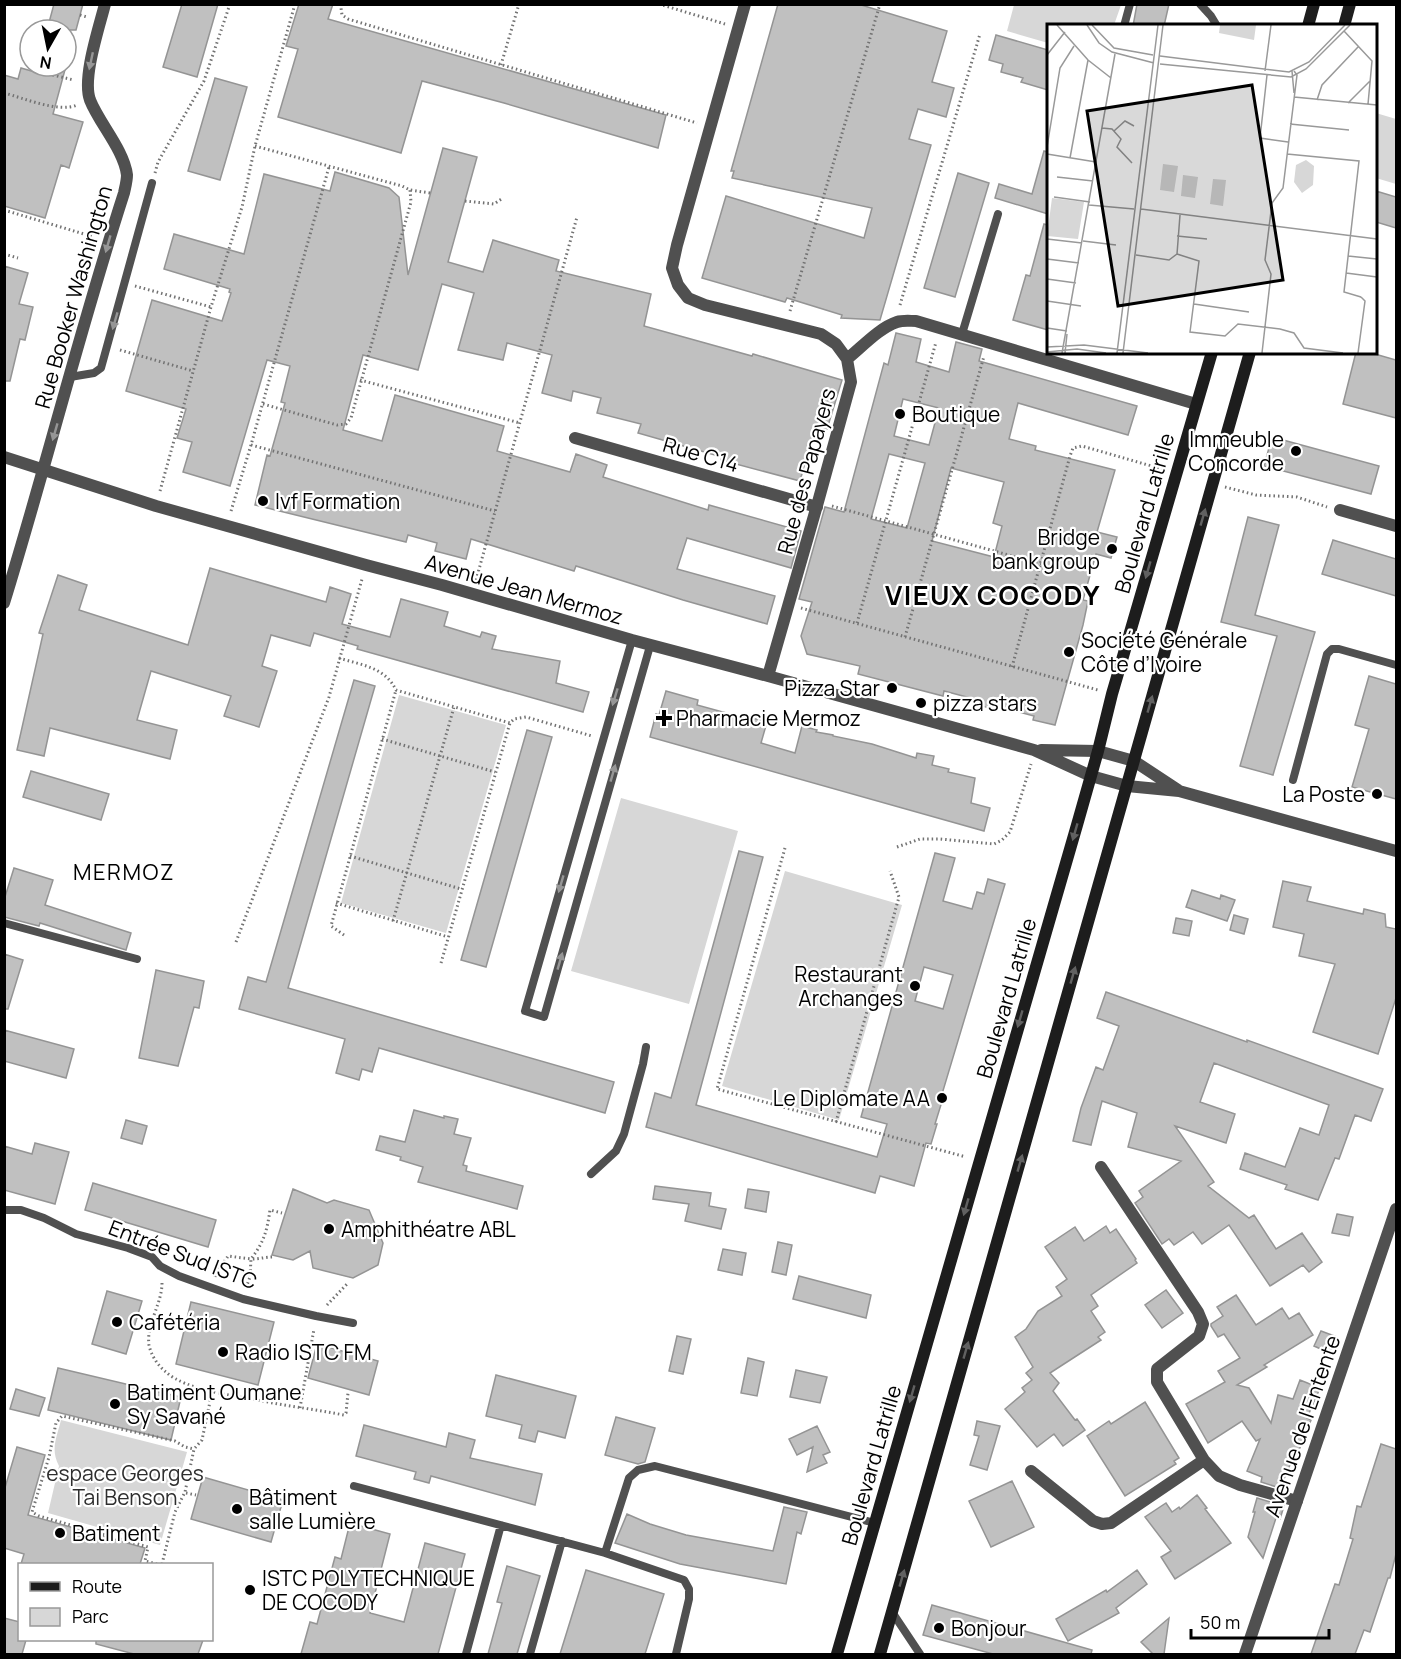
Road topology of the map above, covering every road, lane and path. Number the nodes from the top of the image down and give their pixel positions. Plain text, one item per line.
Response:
1 (105, 4) edge
2 (230, 4) edge
3 (287, 4) edge
4 (342, 4) edge
5 (519, 4) edge
6 (660, 4) edge
7 (745, 4) edge
8 (880, 4) edge
9 (1130, 4) edge
10 (1200, 4) edge
11 (1314, 4) edge
12 (1350, 4) edge
13 (295, 5) edge
14 (1125, 24) edge
15 (1216, 24) edge
16 (1309, 24) edge
17 (1345, 24) edge
18 (738, 28) junction
19 (980, 34) dead end
20 (501, 65) junction
21 (60, 78) edge
22 (88, 82) junction
23 (4, 93) edge
24 (89, 99) junction
25 (710, 127) junction
26 (255, 146) junction
27 (329, 166) junction
28 (152, 183) joint
29 (410, 190) junction
30 (430, 193) dead end
31 (503, 198) dead end
32 (465, 201) dead end
33 (4, 210) edge
34 (998, 214) dead end
35 (577, 217) dead end
36 (109, 242) junction
37 (4, 254) edge
38 (18, 258) dead end
39 (125, 283) junction
40 (211, 307) junction
41 (895, 322) junction
42 (785, 325) junction
43 (940, 328) junction
44 (962, 334) junction
45 (988, 342) junction
46 (108, 347) junction
47 (1211, 354) edge
48 (1249, 354) edge
49 (848, 359) junction
50 (193, 371) junction
51 (70, 377) junction
52 (360, 380) junction
53 (263, 404) junction
54 (1196, 404) junction
55 (520, 423) junction
56 (575, 438) dead end
57 (251, 445) junction
58 (4, 457) edge
59 (44, 470) junction
60 (1176, 473) junction
61 (1228, 488) dead end
62 (818, 505) junction
63 (156, 506) junction
64 (1340, 510) joint
65 (495, 511) junction
66 (886, 521) junction
67 (226, 525) junction
68 (1396, 526) edge
69 (934, 535) junction
70 (1041, 564) junction
71 (366, 566) junction
72 (472, 593) junction
73 (4, 603) edge
74 (789, 604) junction
75 (857, 624) junction
76 (905, 637) junction
77 (632, 640) junction
78 (650, 646) junction
79 (339, 658) junction
80 (1396, 664) edge
81 (1012, 667) junction
82 (768, 676) junction
83 (396, 690) junction
84 (1112, 694) junction
85 (454, 707) junction
86 (510, 723) junction
87 (382, 738) junction
88 (603, 739) junction
89 (1034, 750) junction
90 (1098, 751) junction
91 (440, 755) junction
92 (1134, 761) junction
93 (495, 772) junction
94 (1091, 776) junction
95 (1293, 780) dead end
96 (1127, 786) junction
97 (1179, 791) junction
98 (897, 847) dead end
99 (785, 848) dead end
100 (1396, 851) edge
101 (350, 856) junction
102 (890, 871) dead end
103 (407, 873) junction
104 (461, 889) junction
105 (336, 903) junction
106 (393, 921) junction
107 (4, 923) edge
108 (344, 935) dead end
109 (448, 937) junction
110 (236, 942) dead end
111 (137, 959) dead end
112 (441, 963) dead end
113 (646, 1047) dead end
114 (837, 1122) junction
115 (979, 1161) junction
116 (1101, 1167) dead end
117 (591, 1174) dead end
118 (1396, 1209) edge
119 (4, 1210) edge
120 (282, 1213) dead end
121 (1394, 1228) edge
122 (274, 1257) dead end
123 (251, 1258) junction
124 (160, 1266) junction
125 (348, 1283) dead end
126 (212, 1288) junction
127 (243, 1299) junction
128 (316, 1316) junction
129 (353, 1323) dead end
130 (212, 1392) junction
131 (348, 1393) dead end
132 (300, 1408) junction
133 (194, 1449) junction
134 (1204, 1460) junction
135 (1031, 1471) dead end
136 (354, 1486) dead end
137 (185, 1492) junction
138 (196, 1495) dead end
139 (1297, 1501) junction
140 (875, 1523) junction
141 (501, 1525) junction
142 (562, 1541) junction
143 (605, 1553) junction
144 (153, 1563) edge
145 (162, 1563) edge
146 (892, 1612) junction
147 (466, 1654) edge
148 (530, 1654) edge
149 (676, 1654) edge
150 (837, 1654) edge
151 (880, 1654) edge
152 (920, 1654) edge
153 (1245, 1654) edge

1 -> 22 street, Rue Booker Washington
2 - 28 path
3 - 13 path
4 - 20 path
5 - 20 path
6 - 18 path
7 - 18 street
8 - 42 path
9 - 14 lane
10 - 15 lane
11 - 16 main road
12 - 17 main road
13 - 26 path
18 - 25 street
19 - 41 path
20 - 25 path
21 - 22 path
22 - 24 street, Rue Booker Washington
23 - 24 path
24 - 36 street, Rue Booker Washington
25 - 42 street
26 - 27 path
26 - 40 path
27 - 29 path
27 - 53 path
28 - 39 lane
29 - 30 path
29 - 52 path
31 - 32 path
33 - 36 path
34 - 44 lane
35 - 55 path
36 -> 51 street, Rue Booker Washington
37 - 38 path
39 - 40 path
39 -> 46 lane
40 - 50 path
41 - 43 street
41 - 49 street
42 - 49 street
43 - 44 street
43 - 66 path
44 - 45 street
45 - 54 street
45 - 69 path
46 - 50 path
46 - 51 lane
47 - 54 main road, Boulevard Latrille
92 -> 48 main road
49 - 62 street, Rue des Papayers
50 - 63 path
51 -> 59 street, Rue Booker Washington
52 - 53 path
52 - 55 path
53 - 57 path
54 - 60 main road, Boulevard Latrille
55 - 65 path
56 - 62 street, Rue C14
57 - 65 path
57 - 67 path
58 - 59 street, Avenue Jean Mermoz
59 - 63 street, Avenue Jean Mermoz
59 - 73 street, Rue Booker Washington
60 - 70 path
60 -> 84 main road, Boulevard Latrille
61 - 64 path
62 - 66 path
62 - 74 street, Rue des Papayers
63 - 67 street, Avenue Jean Mermoz
64 - 68 street
65 - 72 path
66 - 69 path
66 - 75 path
67 - 71 street, Avenue Jean Mermoz
69 - 70 path
69 - 76 path
70 - 81 path
71 - 72 street, Avenue Jean Mermoz
71 - 79 path
72 - 77 street, Avenue Jean Mermoz
74 - 75 path
74 - 82 street, Rue des Papayers
75 - 76 path
76 - 81 path
77 - 78 street, Avenue Jean Mermoz
77 -> 88 lane
78 - 82 street, Avenue Jean Mermoz
88 -> 78 lane
79 - 83 path
79 - 110 path
80 - 95 lane
81 - 84 path
82 - 89 street, Avenue Jean Mermoz
83 - 85 path
83 - 87 path
84 - 90 main road, Boulevard Latrille
85 - 86 path
85 - 91 path
86 - 88 path
86 - 93 path
87 - 91 path
87 - 101 path
89 - 90 street, Avenue Jean Mermoz
89 - 94 street, Avenue Jean Mermoz
89 - 98 path
90 - 92 street, Avenue Jean Mermoz
90 - 94 main road, Boulevard Latrille
91 - 93 path
91 - 103 path
92 - 96 main road
92 - 97 street, Avenue Jean Mermoz
93 - 104 path
94 - 96 street, Avenue Jean Mermoz
94 -> 115 main road, Boulevard Latrille
96 - 97 street, Avenue Jean Mermoz
146 -> 96 main road
97 - 100 street
99 - 114 path
101 - 103 path
101 - 105 path
102 - 114 path
103 - 104 path
103 - 106 path
104 - 109 path
105 - 106 path
105 - 108 path
106 - 109 path
107 - 111 lane
109 - 112 path
113 - 117 lane
114 - 115 path
115 -> 140 main road, Boulevard Latrille
116 - 134 street
118 - 121 street, Avenue de l'Entente
119 - 124 lane, Entrée Sud ISTC
120 - 123 path
121 - 139 street, Avenue de l'Entente
122 - 123 path
123 - 126 path
123 - 127 path
124 - 126 lane, Entrée Sud ISTC
124 - 130 path
125 - 128 path
126 - 127 lane, Entrée Sud ISTC
127 - 128 lane, Entrée Sud ISTC
128 - 129 lane, Entrée Sud ISTC
128 - 132 path
130 - 132 path
130 - 133 path
131 - 132 path
133 - 137 path
133 - 144 path
134 - 135 street
134 - 139 street
136 - 141 lane
137 - 138 path
137 - 145 path
139 - 153 street, Avenue de l'Entente
140 - 143 lane
140 - 150 main road, Boulevard Latrille
141 - 142 lane
141 - 147 lane
142 - 143 lane
142 - 148 lane
143 - 149 lane
146 - 151 main road
146 - 152 lane

